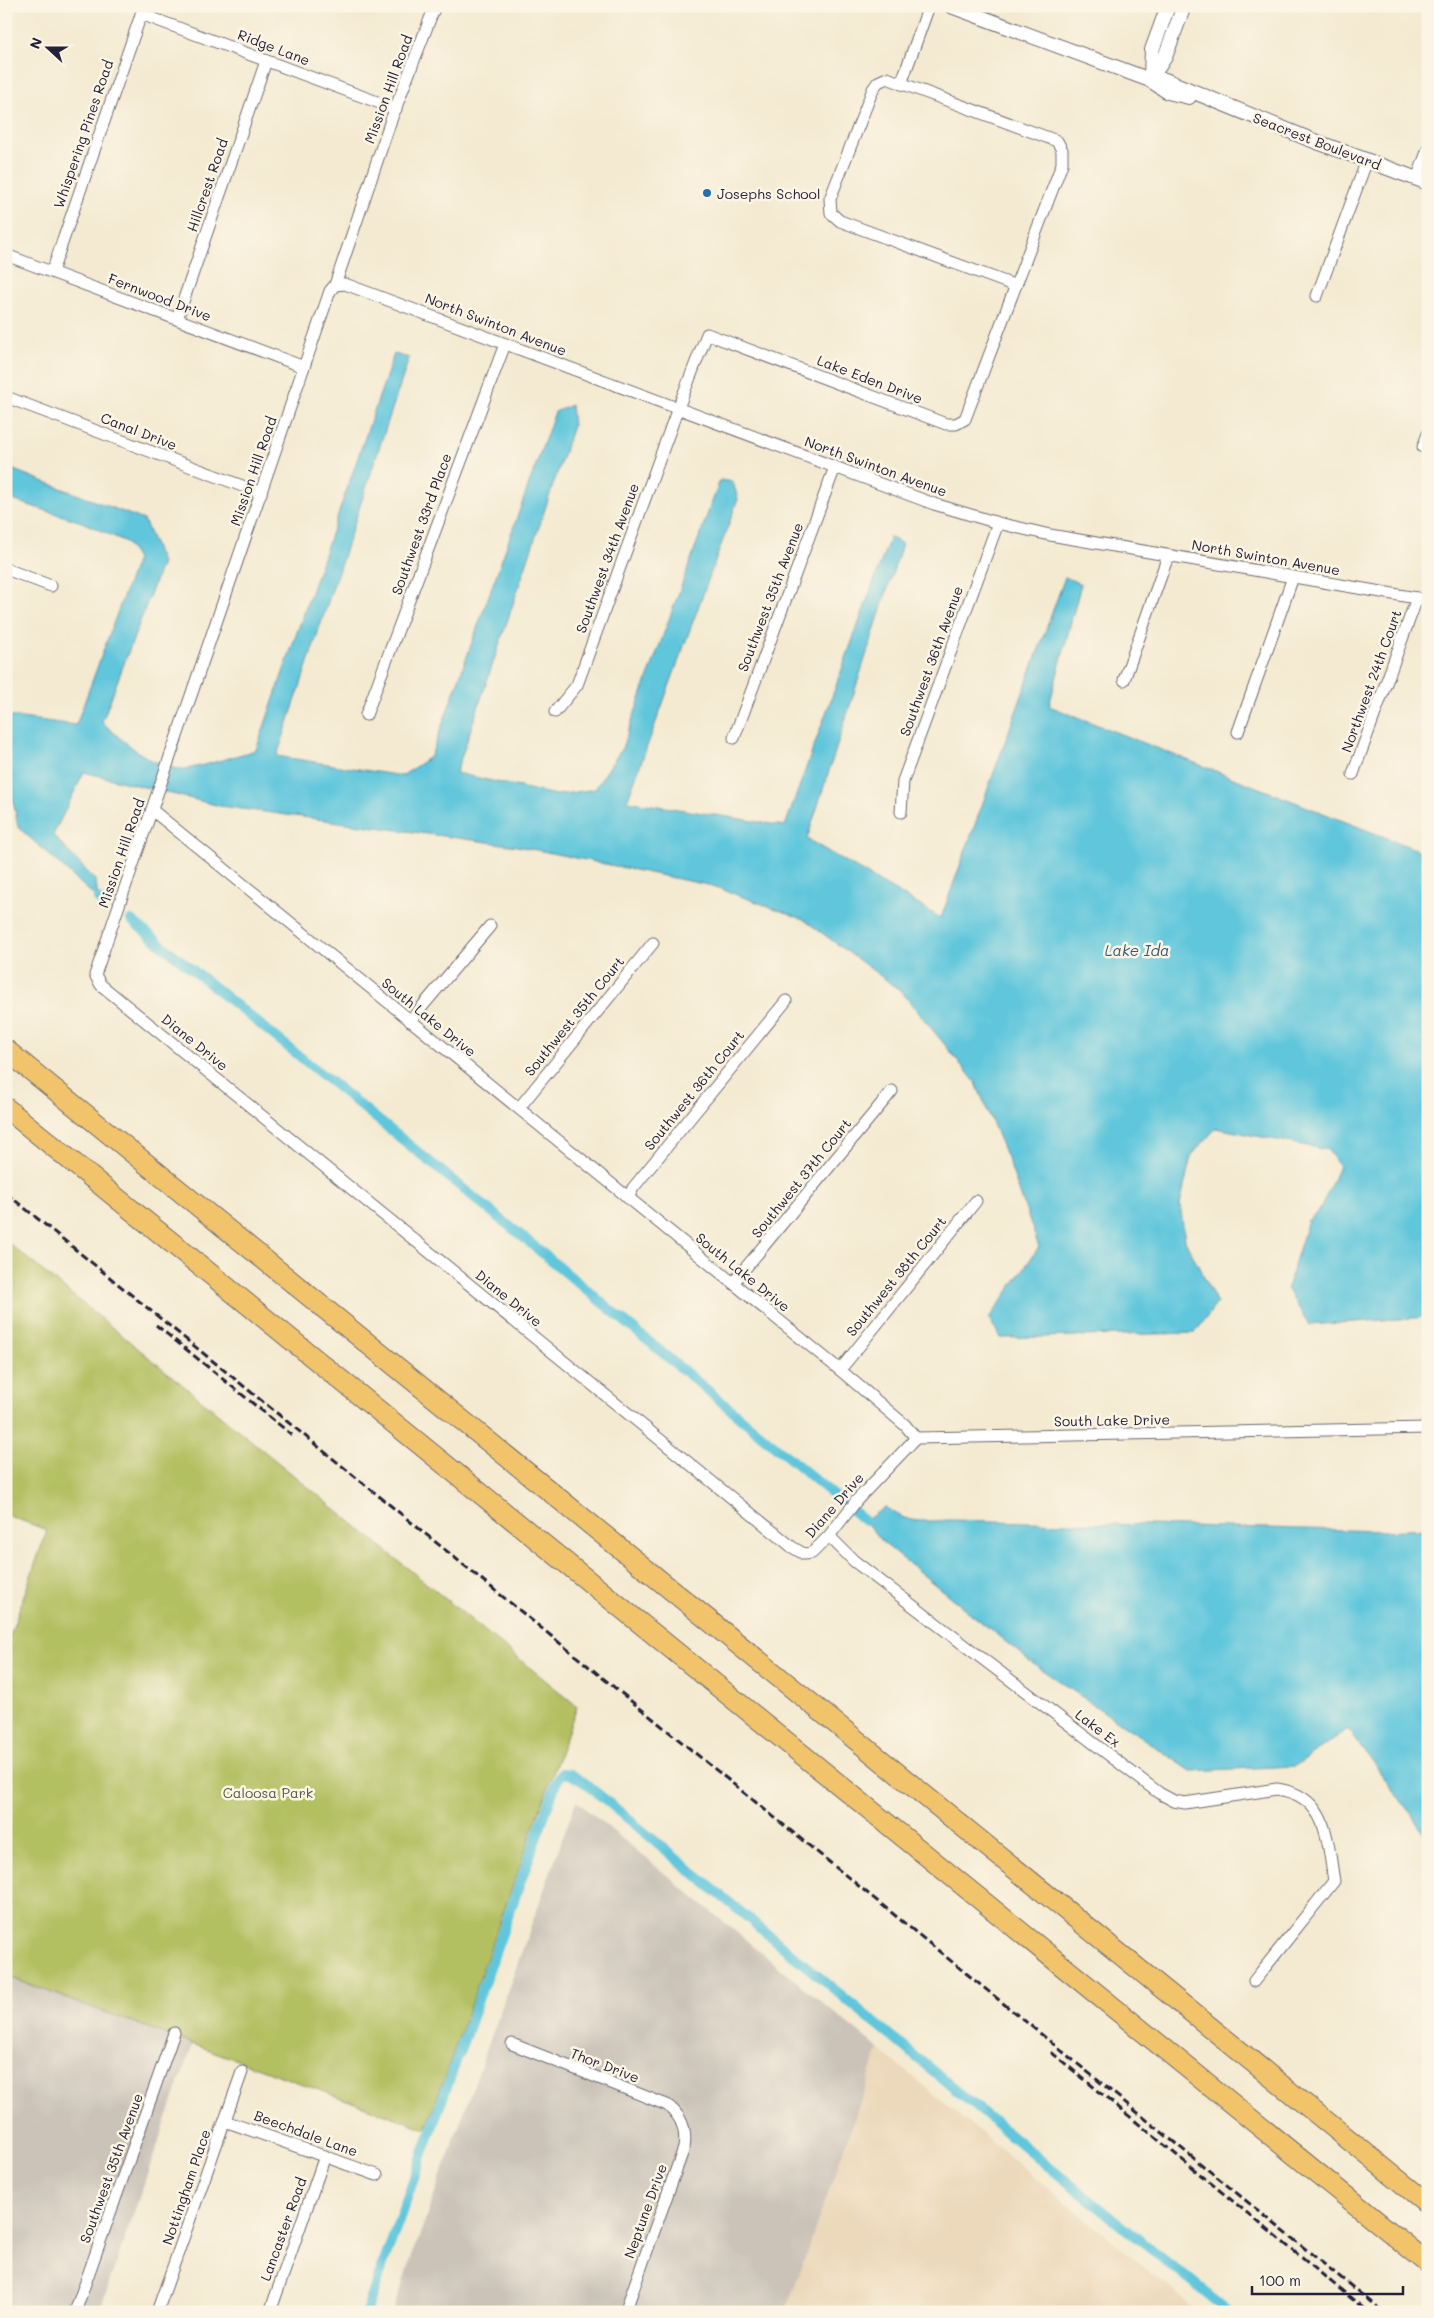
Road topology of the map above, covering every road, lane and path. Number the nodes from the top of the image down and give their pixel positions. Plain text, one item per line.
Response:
1 (435, 6) edge
2 (929, 6) edge
3 (952, 6) edge
4 (1168, 6) edge
5 (1184, 6) edge
6 (143, 10) edge
7 (266, 61) junction
8 (1150, 80) junction
9 (901, 84) junction
10 (396, 109) junction
11 (1428, 149) edge
12 (1367, 160) junction
13 (1422, 181) edge
14 (6, 255) edge
15 (52, 272) junction
16 (335, 285) junction
17 (1016, 286) junction
18 (1317, 296) dead end
19 (177, 319) junction
20 (505, 344) junction
21 (304, 367) junction
22 (6, 397) edge
23 (678, 408) junction
24 (1428, 434) edge
25 (1423, 447) dead end
26 (835, 467) junction
27 (261, 493) junction
28 (998, 523) junction
29 (1168, 556) junction
30 (6, 569) edge
31 (1293, 577) junction
32 (51, 586) dead end
33 (1422, 599) edge
34 (1124, 680) dead end
35 (555, 712) dead end
36 (366, 715) dead end
37 (1238, 732) dead end
38 (734, 738) dead end
39 (1353, 774) dead end
40 (152, 810) junction
41 (900, 812) dead end
42 (490, 926) dead end
43 (653, 943) dead end
44 (104, 947) joint
45 (786, 1001) dead end
46 (410, 1021) junction
47 (6, 1050) edge
48 (892, 1091) dead end
49 (6, 1108) edge
50 (519, 1108) junction
51 (628, 1198) junction
52 (976, 1201) dead end
53 (733, 1284) junction
54 (840, 1370) junction
55 (1428, 1428) edge
56 (916, 1438) junction
57 (830, 1536) junction
58 (1254, 1981) dead end
59 (174, 2034) dead end
60 (512, 2044) dead end
61 (242, 2072) dead end
62 (682, 2120) joint
63 (225, 2121) junction
64 (325, 2156) junction
65 (377, 2175) dead end
66 (1428, 2204) edge
67 (1428, 2263) edge
68 (76, 2311) edge
69 (157, 2312) edge
70 (270, 2312) edge
71 (625, 2312) edge

1 - 10 street, Mission Hill Road
2 - 9 street
3 - 8 street, Seacrest Boulevard
4 - 8 street
5 - 8 street
6 - 7 street, Ridge Lane
6 - 15 street, Whispering Pines Road
7 - 10 street, Ridge Lane
7 - 19 street, Hillcrest Road
8 - 12 street, Seacrest Boulevard
9 - 17 street, Lake Eden Drive
9 - 17 street, Lake Eden Drive
10 - 16 street, Mission Hill Road
11 - 13 street
12 - 13 street, Seacrest Boulevard
12 - 18 street
14 - 15 street, Fernwood Drive
15 - 19 street, Fernwood Drive
16 - 20 street, North Swinton Avenue
16 - 21 street, Mission Hill Road
17 - 23 street, Lake Eden Drive
19 - 21 street, Fernwood Drive
20 - 23 street, North Swinton Avenue
20 - 36 street, Southwest 33rd Place
21 - 27 street, Mission Hill Road
22 - 27 street, Canal Drive
23 - 26 street, North Swinton Avenue
23 - 35 street, Southwest 34th Avenue
24 - 25 street
26 - 28 street, North Swinton Avenue
26 - 38 street, Southwest 35th Avenue
27 - 40 street, Mission Hill Road
28 - 29 street, North Swinton Avenue
28 - 41 street, Southwest 36th Avenue
29 - 31 street, North Swinton Avenue
29 - 34 street
30 - 32 street
31 - 33 street, North Swinton Avenue
31 - 37 street
33 - 39 street, Northwest 24th Court
40 - 44 street, Mission Hill Road
40 - 46 street, South Lake Drive
42 - 46 street
43 - 50 street, Southwest 35th Court
44 - 57 street, Diane Drive
45 - 51 street, Southwest 36th Court
46 - 50 street, South Lake Drive
47 - 66 highway
48 - 53 street, Southwest 37th Court
49 - 67 highway
50 - 51 street, South Lake Drive
51 - 53 street, South Lake Drive
52 - 54 street, Southwest 38th Court
53 - 54 street, South Lake Drive
54 - 56 street, South Lake Drive
55 - 56 street, South Lake Drive
56 - 57 street, Diane Drive
57 - 58 street, Lake Ex
59 - 68 street, Southwest 35th Avenue
60 - 62 street, Thor Drive
61 - 63 street, Nottingham Place
62 - 71 street, Neptune Drive
63 - 64 street, Beechdale Lane
63 - 69 street, Nottingham Place
64 - 65 street, Beechdale Lane
64 - 70 street, Lancaster Road

